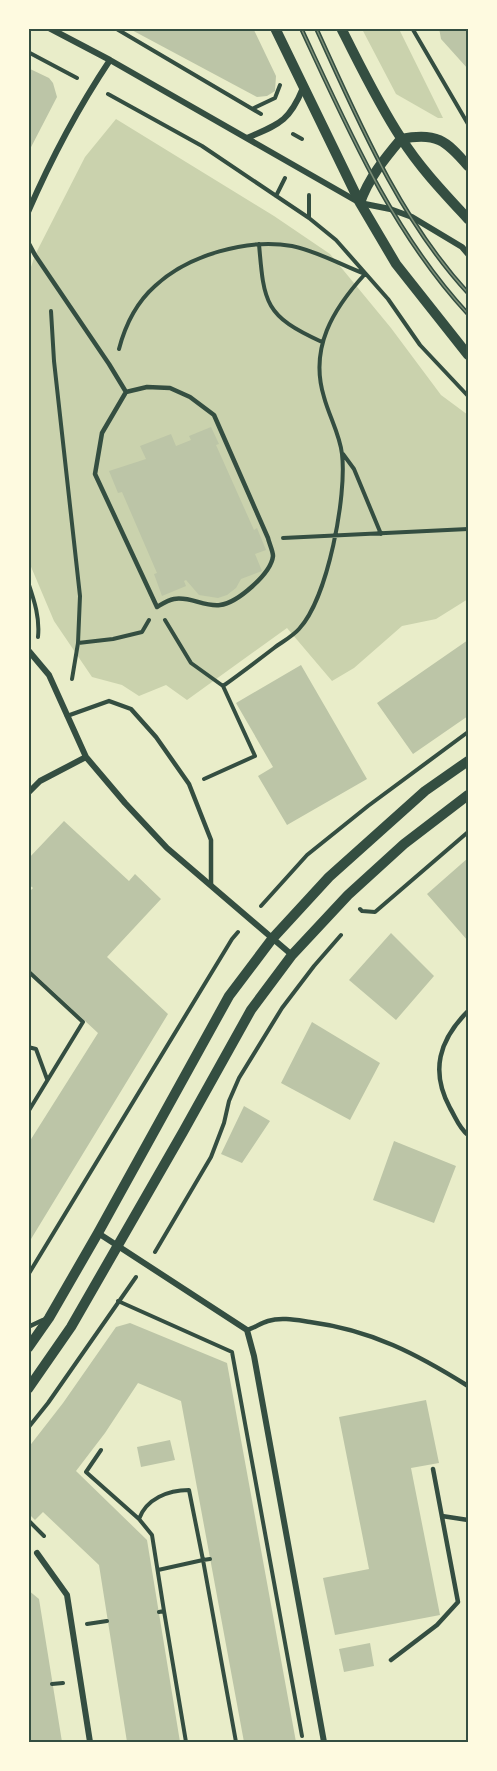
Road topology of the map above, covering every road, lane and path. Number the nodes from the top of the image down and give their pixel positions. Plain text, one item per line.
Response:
1 (49, 28) edge
2 (115, 28) edge
3 (275, 28) edge
4 (301, 28) edge
5 (316, 28) edge
6 (341, 28) edge
7 (412, 28) edge
8 (28, 52) edge
9 (110, 60) junction
10 (93, 86) junction
11 (303, 88) junction
12 (468, 124) edge
13 (278, 125) junction
14 (247, 138) junction
15 (302, 139) dead end
16 (401, 139) junction
17 (381, 165) junction
18 (468, 166) edge
19 (372, 178) junction
20 (360, 203) junction
21 (390, 209) junction
22 (28, 212) edge
23 (412, 217) junction
24 (468, 219) edge
25 (28, 242) edge
26 (259, 244) junction
27 (468, 254) edge
28 (365, 274) junction
29 (56, 285) junction
30 (468, 293) edge
31 (468, 314) edge
32 (322, 342) junction
33 (468, 355) edge
34 (109, 364) junction
35 (126, 392) junction
36 (468, 396) edge
37 (342, 453) junction
38 (468, 529) edge
39 (381, 534) junction
40 (337, 535) junction
41 (268, 538) junction
42 (28, 582) edge
43 (157, 607) junction
44 (78, 643) junction
45 (28, 650) edge
46 (37, 660) junction
47 (223, 686) junction
48 (57, 693) junction
49 (68, 716) junction
50 (468, 732) edge
51 (86, 758) junction
52 (468, 761) edge
53 (189, 784) junction
54 (28, 793) edge
55 (468, 795) edge
56 (468, 832) edge
57 (211, 886) junction
58 (250, 919) junction
59 (356, 919) dead end
60 (349, 927) dead end
61 (272, 939) junction
62 (292, 955) junction
63 (28, 971) edge
64 (468, 1011) edge
65 (28, 1047) edge
66 (48, 1080) junction
67 (28, 1112) edge
68 (468, 1135) edge
69 (98, 1233) junction
70 (117, 1245) junction
71 (146, 1265) junction
72 (28, 1275) edge
73 (118, 1301) junction
74 (49, 1318) junction
75 (28, 1327) edge
76 (247, 1330) junction
77 (28, 1348) edge
78 (468, 1386) edge
79 (28, 1389) edge
80 (28, 1428) edge
81 (101, 1450) dead end
82 (432, 1469) dead end
83 (442, 1516) junction
84 (140, 1520) junction
85 (468, 1520) edge
86 (267, 1548) junction
87 (261, 1549) dead end
88 (37, 1553) dead end
89 (210, 1559) dead end
90 (203, 1560) junction
91 (158, 1570) junction
92 (391, 1660) dead end
93 (90, 1743) edge
94 (186, 1743) edge
95 (236, 1743) edge
96 (303, 1743) edge
97 (324, 1743) edge

1 - 9 street
2 - 13 path
3 - 11 street
4 - 19 lane
5 - 17 lane
6 - 16 street
7 - 12 path
8 - 10 path
9 - 10 street
9 - 14 street
10 - 22 street
10 - 28 path
11 - 13 street
11 - 20 street
13 - 14 street
13 - 15 path
14 - 20 street
16 - 17 street
16 - 18 street
16 - 24 street
17 - 19 street
17 - 23 lane
19 - 20 street
19 - 21 lane
20 - 21 street
20 - 33 street
21 - 23 street
21 - 31 lane
23 - 27 street
23 - 30 lane
25 - 29 lane
26 - 28 path
26 - 32 path
26 - 34 path
28 - 32 path
28 - 36 path
29 - 34 lane
29 - 44 path
32 - 37 path
34 - 35 lane
35 - 41 lane
35 - 43 lane
37 - 39 path
37 - 40 path
38 - 39 path
39 - 40 path
40 - 41 path
40 - 47 path
41 - 43 lane
42 - 46 path
43 - 44 path
43 - 47 path
44 - 48 path
45 - 46 street
46 - 48 street
47 - 53 path
48 - 49 street
49 - 51 street
49 - 53 lane
50 - 58 path
51 - 54 street
51 - 57 street
52 - 61 street
53 - 57 lane
55 - 62 street
56 - 59 path
57 - 58 street
58 - 61 street
58 - 72 path
60 - 71 path
61 - 62 street
61 - 69 street
62 - 70 street
63 - 66 path
64 - 68 lane
65 - 66 path
66 - 67 path
69 - 70 street
69 - 74 street
70 - 71 street
70 - 79 street
71 - 73 path
71 - 76 street
73 - 80 path
73 - 86 path
74 - 75 lane
74 - 77 street
76 - 78 lane
76 - 97 street
81 - 84 path
82 - 83 lane
83 - 85 lane
83 - 92 lane
84 - 90 path
84 - 91 path
86 - 87 path
86 - 96 path
88 - 93 street
89 - 90 path
90 - 91 path
90 - 95 path
91 - 94 path

